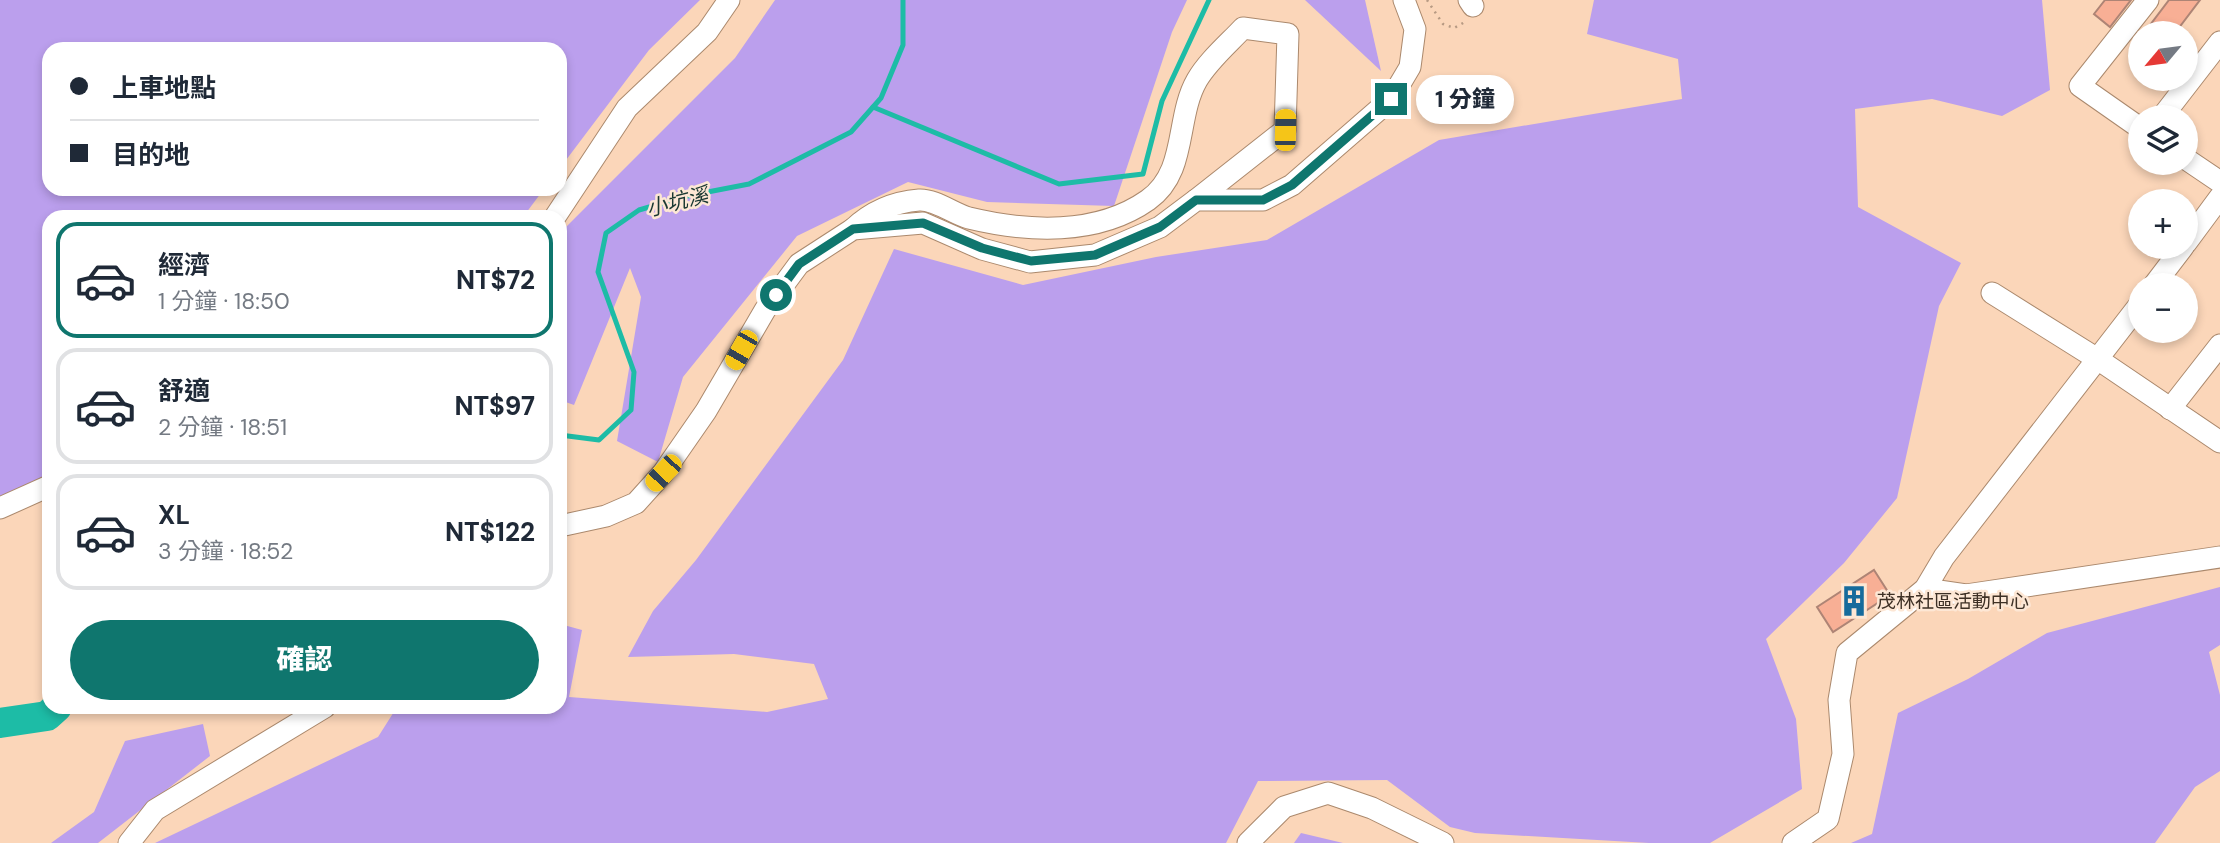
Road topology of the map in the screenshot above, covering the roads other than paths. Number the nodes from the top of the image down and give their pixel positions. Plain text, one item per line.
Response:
1 (729, 0) edge
2 (1404, 0) edge
3 (2148, 0) edge
4 (2220, 42) edge
5 (2171, 105) edge
6 (2128, 120) edge
7 (2198, 167) edge
8 (2220, 182) edge
9 (2220, 197) edge
10 (1196, 200) junction
11 (560, 210) edge
12 (2198, 226) edge
13 (853, 229) junction
14 (1992, 293) dead end
15 (2128, 320) edge
16 (2220, 345) edge
17 (2099, 360) junction
18 (2170, 409) junction
19 (2220, 442) edge
20 (42, 489) edge
21 (0, 508) edge
22 (567, 524) edge
23 (2220, 557) edge
24 (1925, 589) junction
25 (314, 714) edge
26 (129, 843) edge
27 (1248, 843) edge
28 (1443, 843) edge
29 (1793, 843) edge

1 - 11 street
2 - 10 street
3 - 6 street
4 - 5 street
7 - 8 street
9 - 12 street
10 - 13 street
10 - 13 street
13 - 22 street
14 - 17 street
15 - 17 street
16 - 18 street
17 - 18 street
17 - 24 street
18 - 19 street
20 - 21 street
23 - 24 street
24 - 29 street
25 - 26 street
27 - 28 street

